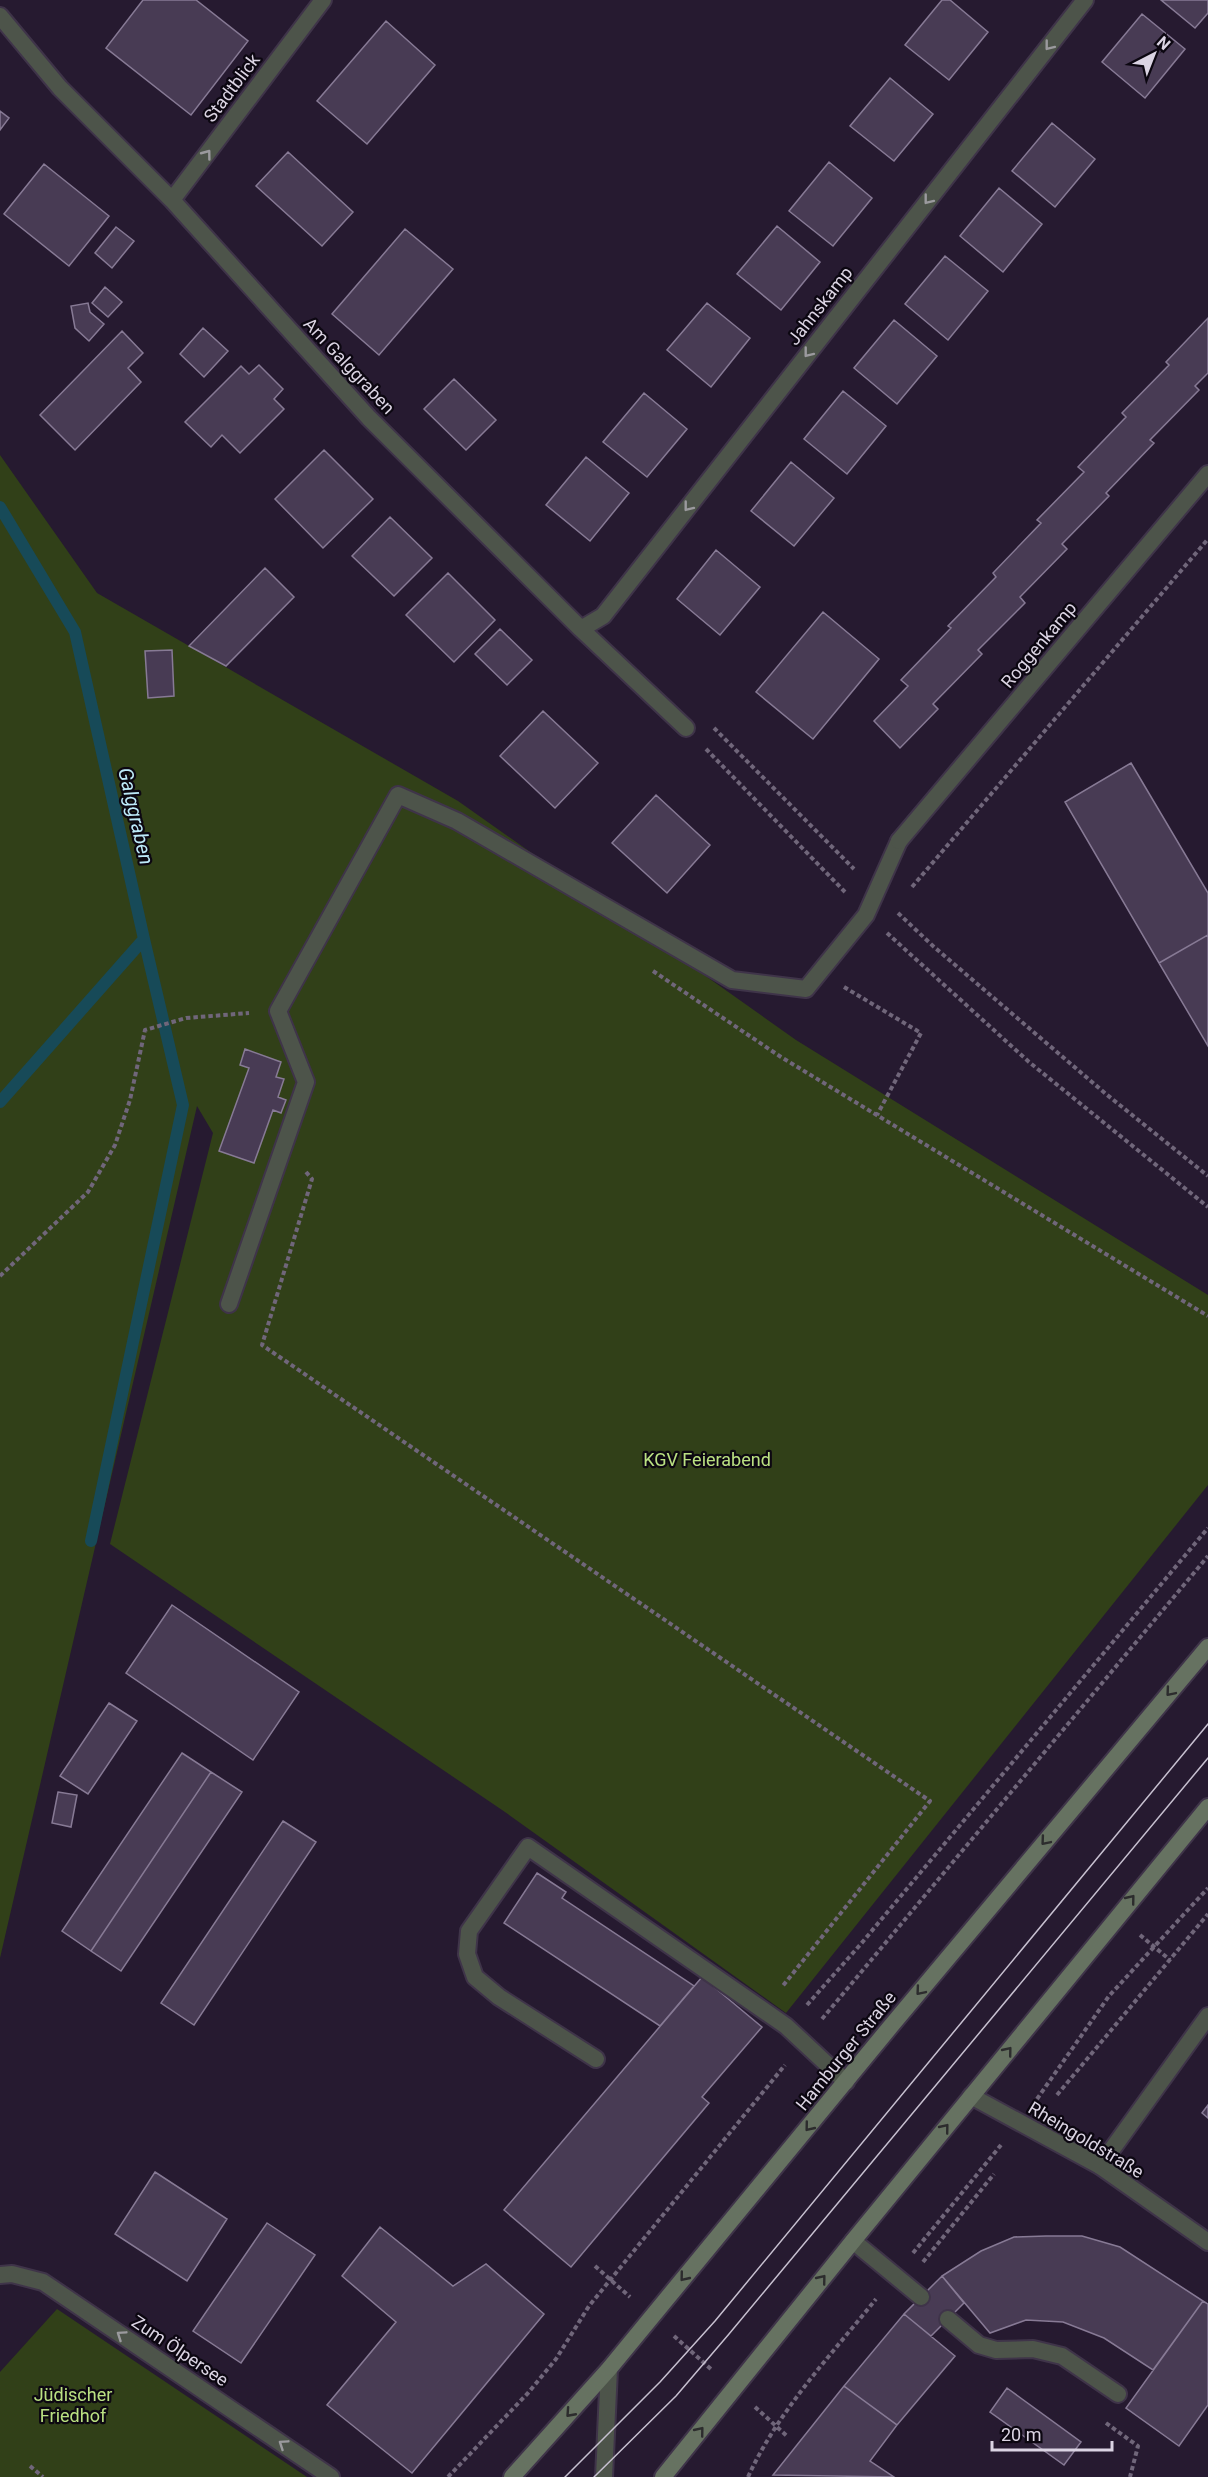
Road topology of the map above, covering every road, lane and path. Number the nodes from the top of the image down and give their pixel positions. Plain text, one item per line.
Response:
1 (323, 0) edge
2 (1085, 0) edge
3 (0, 16) edge
4 (171, 201) junction
5 (1208, 474) edge
6 (1208, 539) edge
7 (581, 629) junction
8 (686, 728) junction
9 (909, 891) dead end
10 (876, 892) junction
11 (866, 915) junction
12 (652, 970) dead end
13 (820, 973) junction
14 (278, 1011) junction
15 (877, 1115) junction
16 (283, 1148) junction
17 (1208, 1176) edge
18 (1208, 1207) edge
19 (0, 1276) edge
20 (229, 1304) dead end
21 (1208, 1316) edge
22 (1208, 1528) edge
23 (1208, 1556) edge
24 (1208, 1647) edge
25 (1208, 1807) edge
26 (1208, 1888) edge
27 (1208, 1914) edge
28 (1139, 1935) dead end
29 (1154, 1947) junction
30 (1170, 1960) junction
31 (789, 1995) dead end
32 (804, 2008) dead end
33 (1208, 2016) edge
34 (804, 2042) junction
35 (596, 2059) dead end
36 (846, 2082) junction
37 (971, 2096) junction
38 (1057, 2096) dead end
39 (1020, 2123) junction
40 (1100, 2166) junction
41 (994, 2174) dead end
42 (853, 2241) junction
43 (1208, 2242) edge
44 (595, 2266) dead end
45 (0, 2275) edge
46 (611, 2280) junction
47 (900, 2280) junction
48 (921, 2297) dead end
49 (652, 2316) junction
50 (948, 2319) dead end
51 (609, 2369) junction
52 (734, 2389) junction
53 (1118, 2394) joint
54 (776, 2426) junction
55 (787, 2436) dead end
56 (30, 2466) dead end
57 (43, 2477) edge
58 (331, 2477) edge
59 (448, 2477) edge
60 (512, 2477) edge
61 (604, 2477) edge
62 (663, 2477) edge
63 (748, 2477) edge
64 (1130, 2477) edge

4 -> 1 street, Stadtblick
2 -> 7 street, Jahnskamp
3 - 4 street, Am Galggraben
4 - 7 street, Am Galggraben
5 - 10 street, Roggenkamp
6 - 9 path
7 - 8 street, Am Galggraben
8 - 10 path
8 - 11 path
10 - 11 street, Roggenkamp
10 - 17 path
11 - 13 street, Roggenkamp
11 - 18 path
12 - 15 path
13 - 14 street, Roggenkamp
13 - 15 path
14 - 16 street
14 - 19 path
15 - 21 path
16 - 20 street
16 - 31 path
22 - 32 path
23 - 34 path
24 -> 36 main road, Hamburger Straße
37 -> 25 main road
26 - 29 path
27 - 30 path
28 - 29 path
29 - 30 path
29 - 39 path
30 - 38 path
33 - 40 street
34 - 35 street
34 - 36 street
34 - 46 path
36 -> 49 main road, Hamburger Straße
37 - 39 street, Rheingoldstraße
42 -> 37 main road
39 - 40 street, Rheingoldstraße
39 - 47 path
40 - 43 street, Rheingoldstraße
41 - 47 path
42 - 47 street
52 -> 42 main road
44 - 46 path
58 -> 45 street, Zum Ölpersee
46 - 49 path
46 - 59 path
47 - 48 street
47 - 54 path
49 - 51 main road, Hamburger Straße
49 - 52 path
50 - 53 street
51 -> 60 main road, Hamburger Straße
51 - 61 street
52 - 54 path
62 -> 52 main road
53 - 64 path
54 - 55 path
54 - 63 path
56 - 57 path

